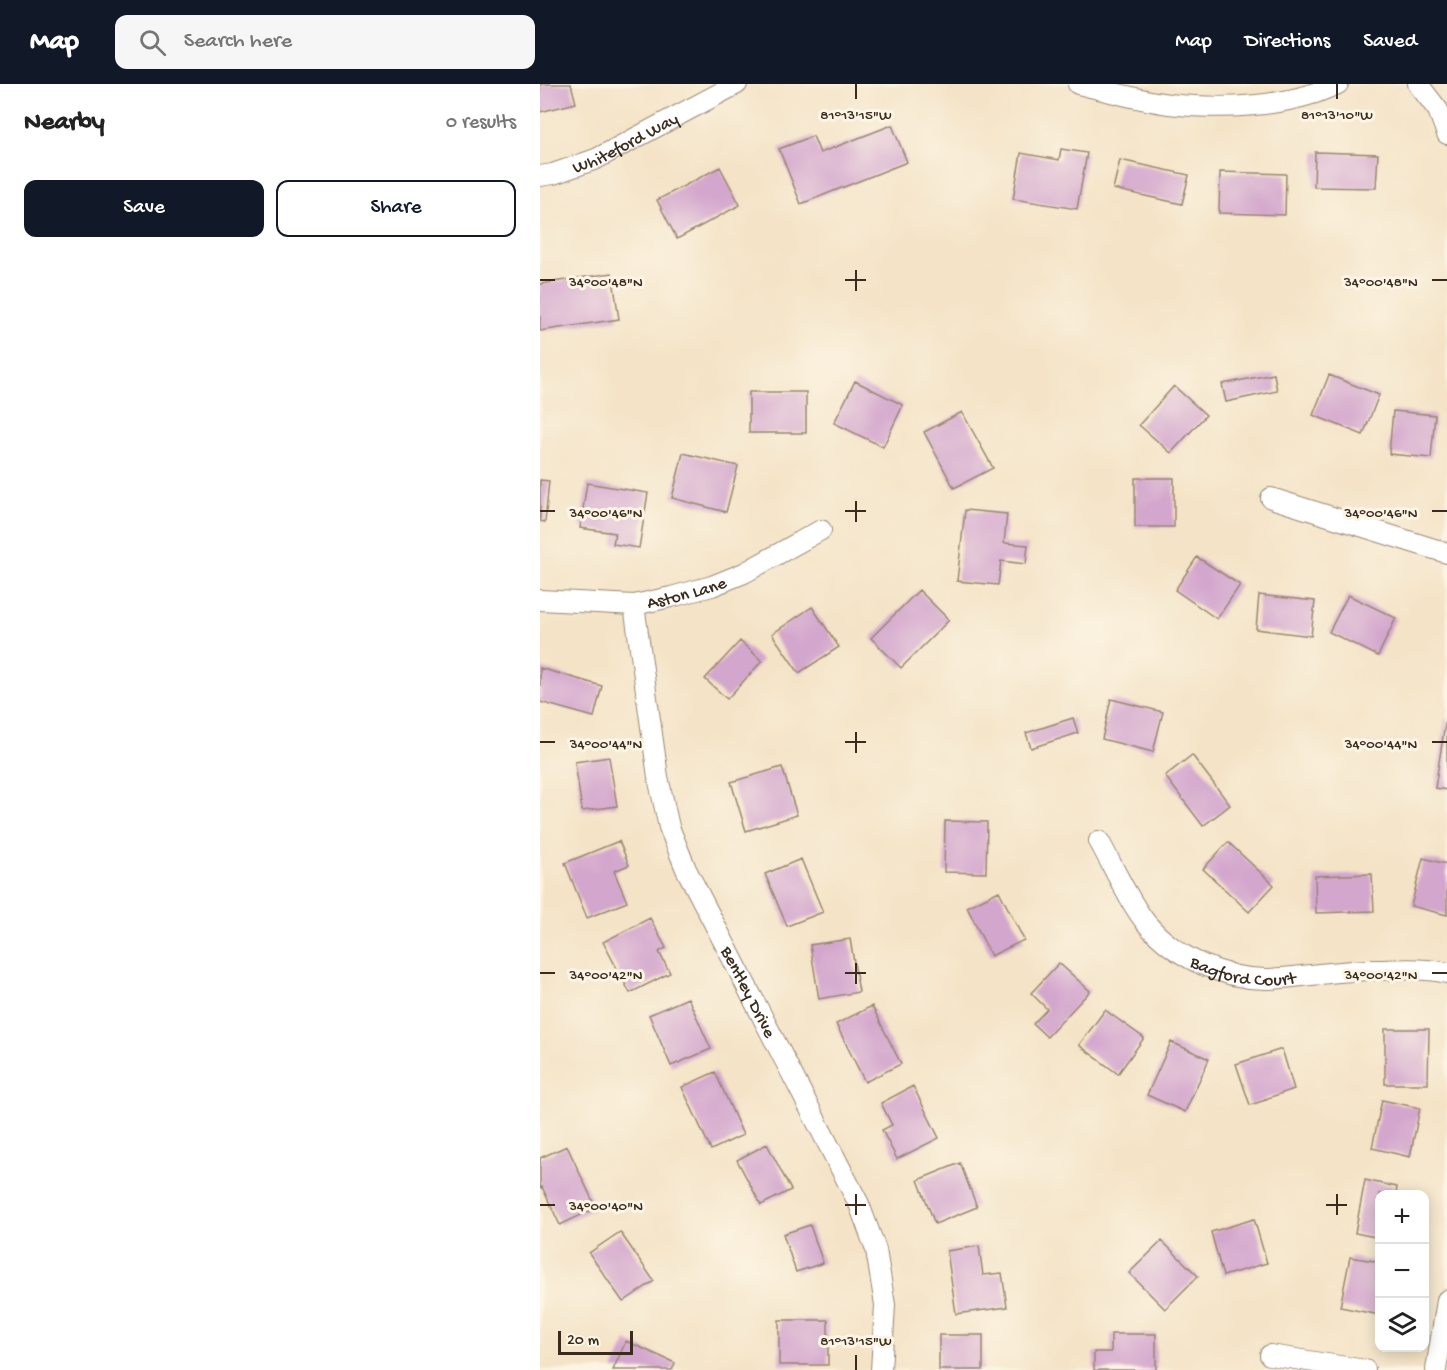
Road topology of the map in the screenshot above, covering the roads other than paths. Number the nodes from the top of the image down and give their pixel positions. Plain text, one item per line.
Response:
1 (737, 84) edge
2 (1078, 84) edge
3 (1338, 84) edge
4 (1418, 84) edge
5 (1447, 134) edge
6 (540, 176) edge
7 (1271, 498) dead end
8 (821, 530) dead end
9 (1447, 553) edge
10 (540, 600) edge
11 (634, 605) junction
12 (1100, 841) dead end
13 (1447, 973) edge
14 (1447, 1300) edge
15 (1270, 1355) dead end
16 (881, 1370) edge
17 (1365, 1370) edge
18 (1436, 1370) edge

1 - 6 street, Whiteford Way
2 - 3 street
4 - 5 street
7 - 9 street
8 - 11 street, Aston Lane
10 - 11 street, Aston Lane
11 - 16 street, Bentley Drive
12 - 13 street, Bagford Court
14 - 18 street
15 - 17 street

